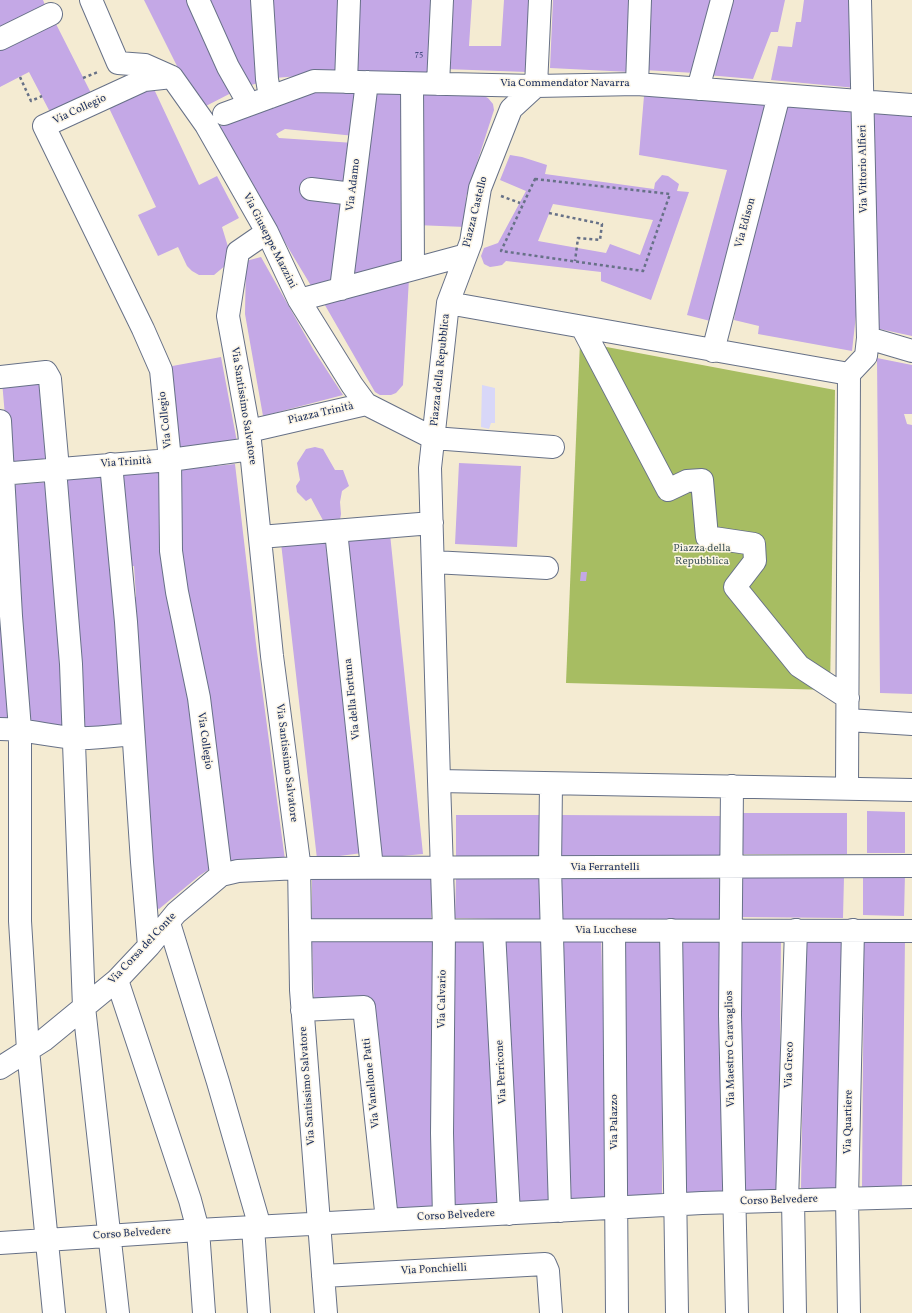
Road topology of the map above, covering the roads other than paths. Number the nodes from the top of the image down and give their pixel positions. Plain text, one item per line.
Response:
1 (91, 0) edge
2 (198, 0) edge
3 (262, 0) edge
4 (349, 0) edge
5 (442, 0) edge
6 (540, 0) edge
7 (640, 0) edge
8 (722, 0) edge
9 (860, 0) edge
10 (51, 14) dead end
11 (0, 39) edge
12 (172, 77) junction
13 (356, 82) junction
14 (412, 84) junction
15 (438, 84) junction
16 (637, 84) junction
17 (536, 86) junction
18 (698, 89) junction
19 (779, 95) junction
20 (270, 97) junction
21 (863, 100) junction
22 (249, 104) junction
23 (912, 105) edge
24 (224, 114) dead end
25 (311, 189) dead end
26 (353, 194) junction
27 (267, 232) junction
28 (466, 255) junction
29 (413, 269) junction
30 (341, 288) junction
31 (299, 300) junction
32 (448, 303) junction
33 (582, 327) junction
34 (868, 338) junction
35 (712, 351) junction
36 (912, 351) edge
37 (849, 374) junction
38 (0, 377) edge
39 (366, 404) junction
40 (0, 421) edge
41 (433, 438) junction
42 (250, 440) junction
43 (554, 447) dead end
44 (170, 460) junction
45 (111, 464) junction
46 (56, 469) junction
47 (2, 474) edge
48 (432, 523) junction
49 (336, 531) junction
50 (260, 537) junction
51 (433, 562) junction
52 (547, 568) dead end
53 (848, 698) junction
54 (848, 720) junction
55 (912, 724) edge
56 (10, 729) edge
57 (133, 734) junction
58 (75, 738) junction
59 (439, 781) junction
60 (551, 784) junction
61 (732, 786) junction
62 (847, 787) junction
63 (912, 790) edge
64 (912, 866) edge
65 (730, 867) junction
66 (299, 868) junction
67 (372, 868) junction
68 (443, 868) junction
69 (550, 868) junction
70 (221, 875) junction
71 (169, 923) junction
72 (300, 930) junction
73 (671, 930) junction
74 (730, 930) junction
75 (796, 930) junction
76 (853, 930) junction
77 (444, 931) junction
78 (494, 931) junction
79 (552, 931) junction
80 (614, 931) junction
81 (912, 931) edge
82 (149, 946) junction
83 (116, 980) junction
84 (84, 1007) junction
85 (302, 1010) junction
86 (28, 1050) junction
87 (0, 1068) edge
88 (912, 1197) edge
89 (847, 1199) junction
90 (790, 1200) junction
91 (734, 1202) junction
92 (674, 1204) junction
93 (615, 1208) junction
94 (560, 1211) junction
95 (510, 1214) junction
96 (444, 1217) junction
97 (388, 1220) junction
98 (318, 1224) junction
99 (256, 1227) junction
100 (198, 1230) junction
101 (109, 1236) junction
102 (48, 1239) junction
103 (0, 1242) edge
104 (323, 1276) junction
105 (54, 1313) edge
106 (118, 1313) edge
107 (204, 1313) edge
108 (259, 1313) edge
109 (326, 1313) edge
110 (551, 1313) edge
111 (617, 1313) edge
112 (676, 1313) edge
113 (737, 1313) edge
114 (795, 1313) edge
115 (849, 1313) edge

1 - 12 street
2 - 22 street
3 - 20 street
4 - 13 street, Via Adamo
5 - 15 street
6 - 17 street
7 - 16 street
8 - 18 street
9 - 21 street, Via Vittorio Alfieri
10 - 11 street
12 - 27 street, Via Giuseppe Mazzini
12 - 44 street, Via Collegio
13 - 14 street, Via Commendator Navarra
13 - 20 street, Via Commendator Navarra
13 - 26 street, Via Adamo
14 - 15 street, Via Commendator Navarra
14 - 29 street
15 - 17 street, Via Commendator Navarra
16 - 17 street, Via Commendator Navarra
16 - 18 street, Via Commendator Navarra
17 - 28 street, Piazza Castello
18 - 19 street, Via Commendator Navarra
19 - 21 street, Via Commendator Navarra
19 - 35 street, Via Edison
20 - 22 street, Via Commendator Navarra
21 - 23 street, Via Commendator Navarra
21 - 34 street, Via Vittorio Alfieri
22 - 24 street, Via Commendator Navarra
25 - 26 street
26 - 30 street, Via Adamo
27 - 31 street, Via Giuseppe Mazzini
27 - 42 street, Via Santissimo Salvatore
28 - 29 street
28 - 32 street, Piazza Castello
29 - 30 street
30 - 31 street
31 - 39 street, Via Giuseppe Mazzini
32 - 33 street, Piazza della Repubblica
32 - 41 street, Piazza della Repubblica
33 - 35 street, Piazza della Repubblica
33 - 53 street
34 - 36 street
34 - 37 street, Via Vittorio Alfieri
35 - 37 street, Piazza della Repubblica
37 - 53 street
38 - 46 street
39 - 41 street, Piazza Trinità
39 - 42 street, Piazza Trinità
40 - 47 street
41 - 43 street
41 - 48 street, Piazza della Repubblica
42 - 44 street, Via Trinità
42 - 50 street, Via Santissimo Salvatore
44 - 45 street, Via Trinità
44 - 70 street, Via Collegio
45 - 46 street, Via Trinità
45 - 57 street
46 - 47 street, Via Trinità
46 - 58 street
47 - 56 street
48 - 49 street
48 - 51 street, Piazza della Repubblica
49 - 50 street
49 - 67 street, Via della Fortuna
50 - 66 street, Via Santissimo Salvatore
51 - 52 street
51 - 59 street, Piazza della Repubblica
53 - 54 street
54 - 55 street
54 - 62 street
56 - 58 street
56 - 86 street
57 - 58 street
57 - 82 street
58 - 84 street
59 - 60 street
59 - 68 street, Via Calvario
60 - 61 street
60 - 69 street
61 - 62 street
61 - 65 street, Via Maestro Caravaglios
62 - 63 street
64 - 65 street, Via Ferrantelli
65 - 69 street, Via Ferrantelli
65 - 74 street, Via Maestro Caravaglios
66 - 67 street, Via Ferrantelli
66 - 70 street, Via Corsa del Conte
66 - 72 street, Via Santissimo Salvatore
67 - 68 street, Via Ferrantelli
68 - 69 street, Via Ferrantelli
68 - 77 street, Via Calvario
69 - 79 street
70 - 71 street, Via Corsa del Conte
71 - 82 street, Via Corsa del Conte
71 - 99 street
72 - 77 street, Via Lucchese
72 - 85 street, Via Santissimo Salvatore
73 - 74 street, Via Lucchese
73 - 80 street, Via Lucchese
73 - 92 street
74 - 75 street, Via Lucchese
74 - 91 street, Via Maestro Caravaglios
75 - 76 street, Via Lucchese
75 - 90 street, Via Greco
76 - 81 street, Via Lucchese
76 - 89 street, Via Quartiere
77 - 78 street, Via Lucchese
77 - 96 street, Via Calvario
78 - 79 street, Via Lucchese
78 - 95 street, Via Perricone
79 - 80 street, Via Lucchese
79 - 94 street
80 - 93 street, Via Palazzo
82 - 83 street, Via Corsa del Conte
83 - 84 street, Via Corsa del Conte
83 - 100 street
84 - 86 street, Via Corsa del Conte
84 - 101 street
85 - 97 street, Via Vanellone Patti
85 - 98 street, Via Santissimo Salvatore
86 - 87 street, Via Corsa del Conte
86 - 102 street
88 - 89 street, Corso Belvedere
89 - 90 street, Corso Belvedere
89 - 115 street, Via Quartiere
90 - 91 street, Corso Belvedere
90 - 114 street, Via Greco
91 - 92 street, Corso Belvedere
91 - 113 street, Via Maestro Caravaglios
92 - 93 street, Corso Belvedere
92 - 112 street
93 - 94 street, Corso Belvedere
93 - 111 street, Via Palazzo
94 - 95 street, Corso Belvedere
95 - 96 street, Corso Belvedere
96 - 97 street, Corso Belvedere
97 - 98 street, Corso Belvedere
98 - 99 street, Corso Belvedere
98 - 104 street, Via Santissimo Salvatore
99 - 100 street, Corso Belvedere
99 - 108 street
100 - 101 street, Corso Belvedere
100 - 107 street
101 - 102 street, Corso Belvedere
101 - 106 street
102 - 103 street, Corso Belvedere
102 - 105 street
104 - 109 street, Via Santissimo Salvatore
104 - 110 street, Via Ponchielli

